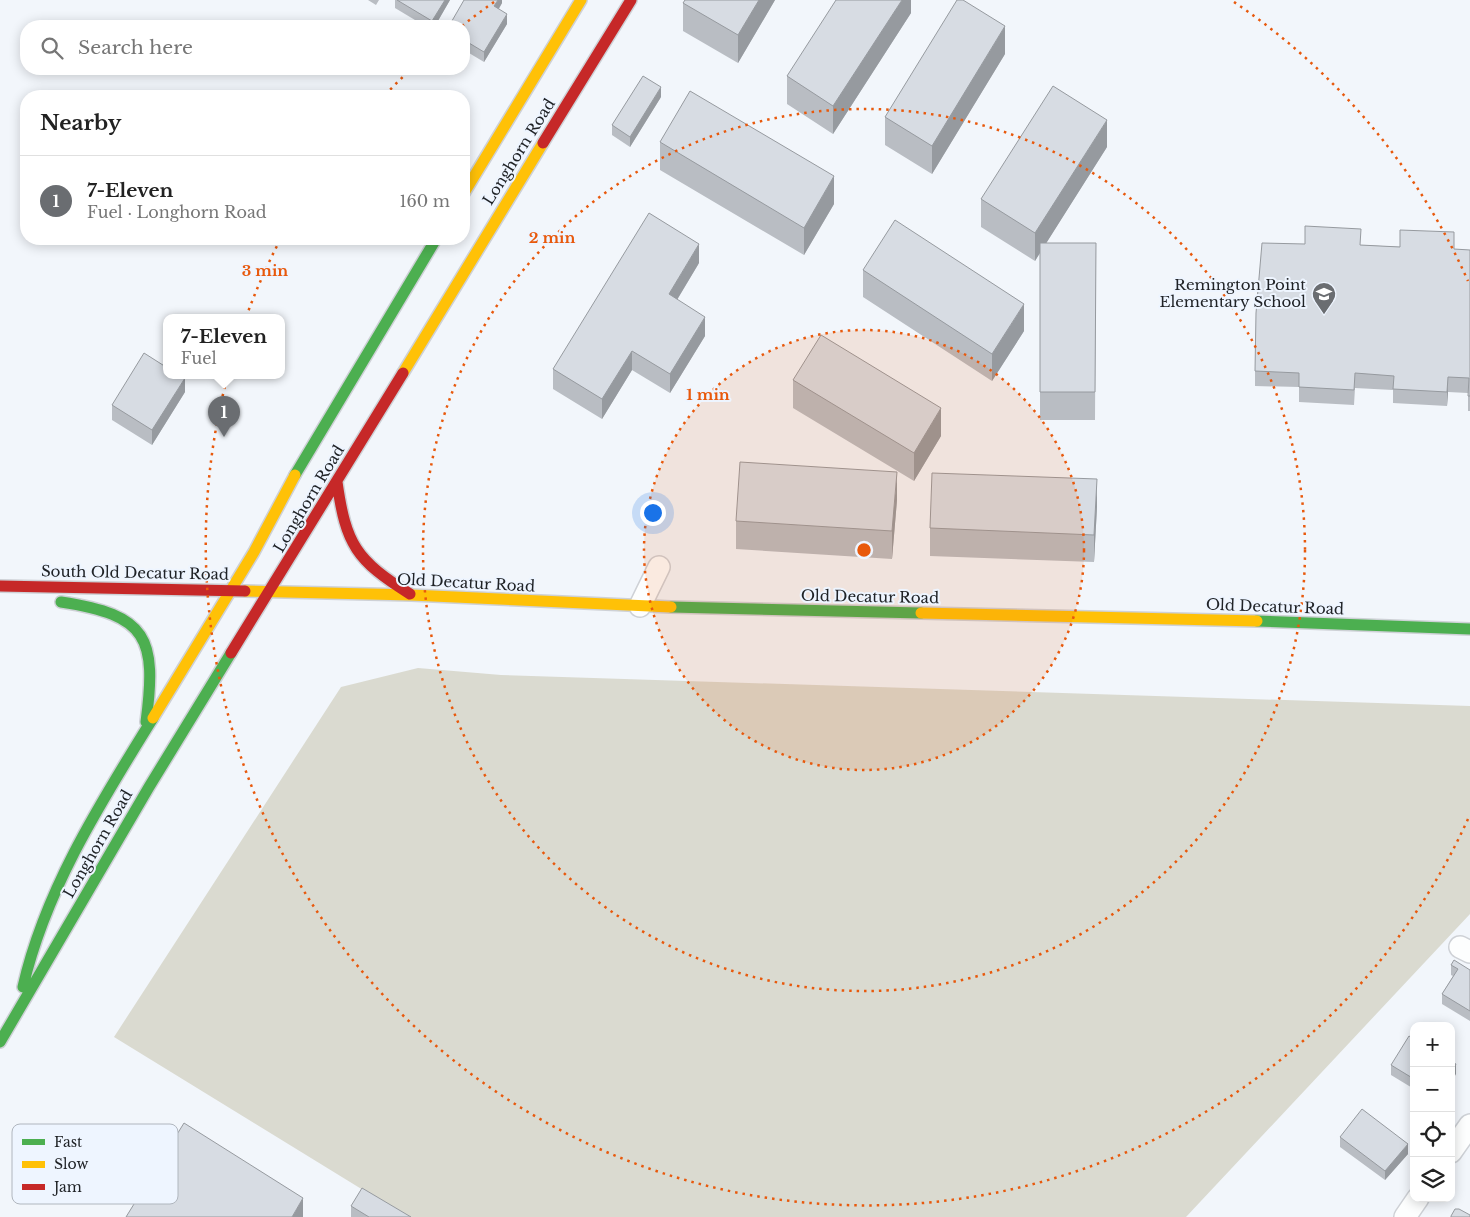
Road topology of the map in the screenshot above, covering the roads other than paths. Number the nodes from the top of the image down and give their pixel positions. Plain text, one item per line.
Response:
1 (580, 0) edge
2 (631, 0) edge
3 (501, 132) junction
4 (515, 140) dead end
5 (470, 183) edge
6 (432, 245) edge
7 (337, 482) junction
8 (659, 567) dead end
9 (0, 586) edge
10 (231, 590) junction
11 (270, 592) junction
12 (0, 595) edge
13 (411, 595) junction
14 (640, 606) junction
15 (1470, 629) edge
16 (144, 732) junction
17 (16, 1015) junction
18 (0, 1042) edge
19 (1470, 1125) edge
20 (1455, 1146) edge
21 (1415, 1202) edge
22 (1405, 1217) edge

1 - 3 main road, Longhorn Road
2 - 7 main road, Longhorn Road
3 - 4 main road
3 - 5 main road, Longhorn Road
6 - 10 main road, Longhorn Road
7 - 11 main road, Longhorn Road
7 - 13 main road
8 - 14 street
9 - 10 main road, South Old Decatur Road
10 - 11 main road, South Old Decatur Road
10 - 16 main road, Longhorn Road
11 - 13 main road, Old Decatur Road
11 - 17 main road, Longhorn Road
12 - 16 main road
13 - 14 main road, Old Decatur Road
14 - 15 main road, Old Decatur Road
16 - 17 main road, Longhorn Road
17 - 18 main road, Longhorn Road
19 - 20 street
21 - 22 street

